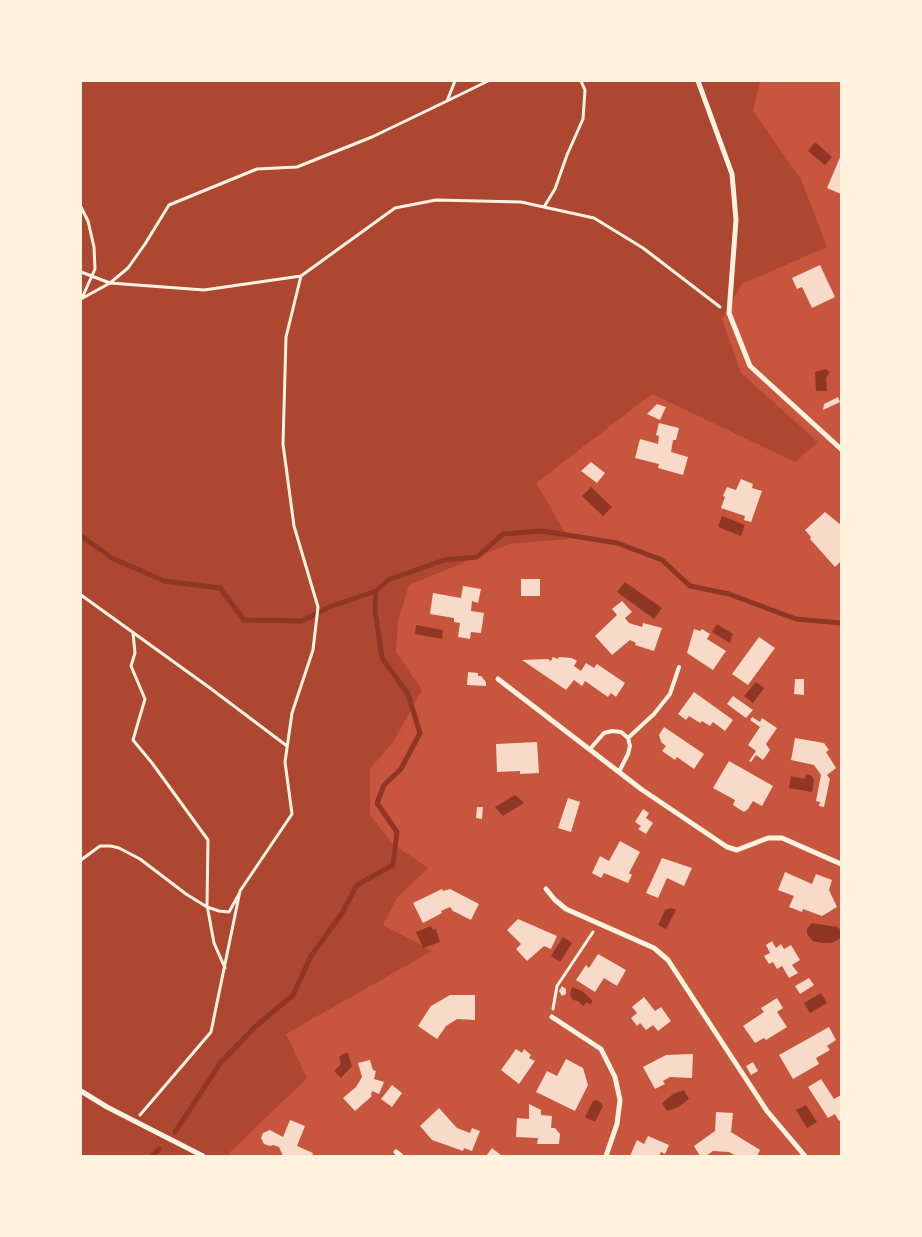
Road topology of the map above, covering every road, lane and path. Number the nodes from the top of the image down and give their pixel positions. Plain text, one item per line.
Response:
1 (455, 81) edge
2 (488, 81) edge
3 (581, 81) edge
4 (698, 81) edge
5 (447, 101) junction
6 (544, 207) junction
7 (81, 208) edge
8 (81, 272) edge
9 (301, 276) junction
10 (93, 277) junction
11 (110, 283) junction
12 (81, 299) edge
13 (729, 313) junction
14 (841, 449) edge
15 (81, 595) edge
16 (133, 634) junction
17 (679, 667) dead end
18 (498, 679) dead end
19 (628, 738) junction
20 (287, 746) junction
21 (590, 749) junction
22 (619, 772) junction
23 (81, 860) edge
24 (841, 864) edge
25 (546, 889) dead end
26 (240, 891) junction
27 (207, 907) junction
28 (599, 923) junction
29 (225, 969) junction
30 (552, 1017) joint
31 (81, 1091) edge
32 (135, 1121) junction
33 (396, 1152) dead end
34 (203, 1156) edge
35 (401, 1156) edge
36 (606, 1156) edge
37 (805, 1156) edge

1 - 5 path
2 - 5 path
3 - 6 path
4 - 13 street
5 - 11 path
6 - 9 path
6 - 13 path
7 - 10 path
8 - 10 path
9 - 11 path
9 - 20 path
10 - 11 path
10 - 12 path
11 - 12 path
13 - 14 street
15 - 16 path
16 - 20 path
16 - 27 path
17 - 19 lane
18 - 21 street
19 - 21 lane
19 - 22 lane
20 - 26 path
21 - 22 street
22 - 24 street
23 - 27 path
25 - 28 street
26 - 27 path
26 - 29 path
27 - 29 path
28 - 30 path
28 - 37 street
29 - 32 path
30 - 36 street
31 - 32 street
32 - 34 street
33 - 35 street

